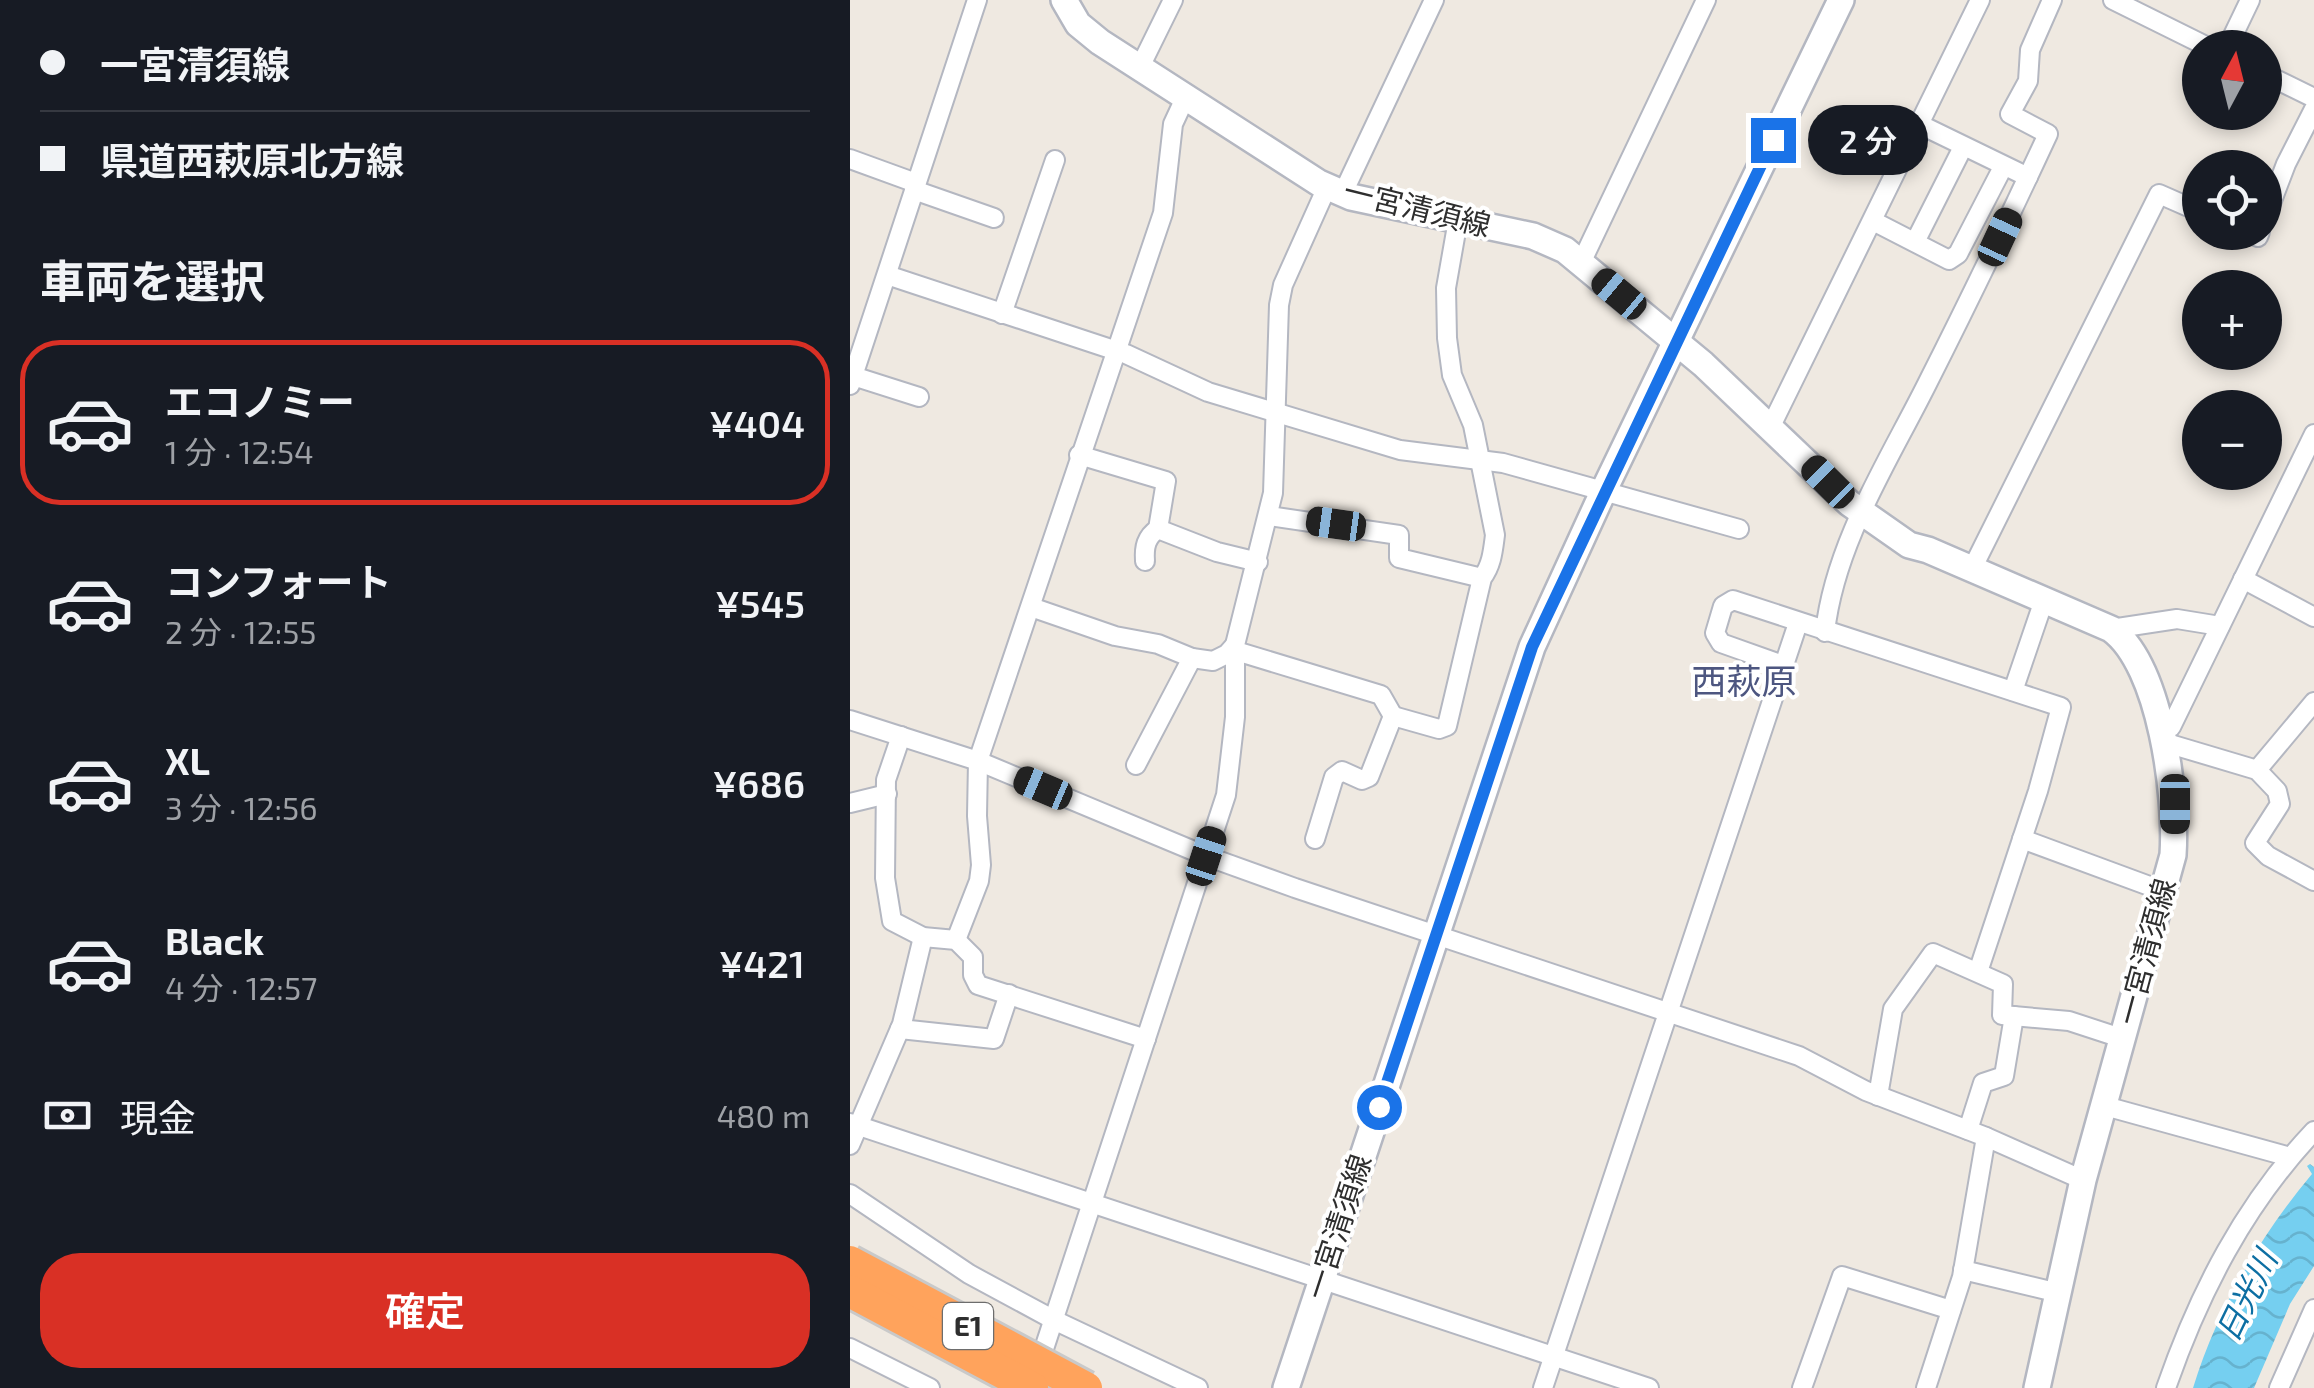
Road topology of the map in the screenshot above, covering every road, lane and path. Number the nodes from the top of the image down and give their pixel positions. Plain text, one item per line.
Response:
1 (977, 0) edge
2 (1064, 0) edge
3 (1174, 0) edge
4 (1434, 0) edge
5 (1706, 0) edge
6 (1841, 0) edge
7 (1980, 0) edge
8 (2052, 0) edge
9 (2113, 0) edge
10 (2250, 0) edge
11 (2236, 30) edge
12 (2182, 34) edge
13 (1140, 68) junction
14 (2282, 82) edge
15 (1186, 96) junction
16 (2314, 98) edge
17 (2314, 109) edge
18 (1920, 125) junction
19 (1963, 147) junction
20 (850, 159) edge
21 (1054, 160) dead end
22 (2003, 167) junction
23 (2282, 174) edge
24 (2028, 177) junction
25 (915, 186) junction
26 (1335, 190) junction
27 (2182, 204) edge
28 (994, 218) dead end
29 (1458, 220) junction
30 (1873, 221) junction
31 (1915, 242) junction
32 (1582, 263) junction
33 (887, 275) junction
34 (1002, 314) junction
35 (1676, 342) junction
36 (1116, 351) junction
37 (852, 380) edge
38 (918, 397) dead end
39 (1277, 412) junction
40 (1771, 426) junction
41 (2314, 434) edge
42 (1079, 454) junction
43 (1479, 458) junction
44 (1604, 490) junction
45 (1862, 513) junction
46 (1268, 516) junction
47 (1739, 528) dead end
48 (1158, 529) junction
49 (1144, 561) dead end
50 (1258, 562) junction
51 (1972, 569) junction
52 (1482, 578) junction
53 (2243, 579) junction
54 (2044, 600) junction
55 (1031, 607) junction
56 (2314, 617) edge
57 (1798, 623) junction
58 (2220, 626) junction
59 (2110, 629) junction
60 (1826, 632) junction
61 (1235, 648) junction
62 (1192, 658) junction
63 (1784, 666) junction
64 (2012, 691) junction
65 (2314, 702) edge
66 (1393, 716) junction
67 (850, 720) edge
68 (901, 736) junction
69 (2161, 736) junction
70 (978, 761) junction
71 (1136, 765) dead end
72 (2258, 770) junction
73 (886, 794) junction
74 (850, 803) edge
75 (1315, 838) dead end
76 (2022, 839) junction
77 (1206, 856) junction
78 (2314, 880) edge
79 (2163, 891) junction
80 (1437, 934) junction
81 (923, 937) junction
82 (956, 940) junction
83 (1978, 972) junction
84 (1009, 994) junction
85 (1668, 1012) junction
86 (2014, 1016) junction
87 (900, 1029) junction
88 (1146, 1039) junction
89 (2124, 1039) junction
90 (1878, 1096) junction
91 (2105, 1106) junction
92 (854, 1125) edge
93 (1968, 1130) junction
94 (2314, 1132) edge
95 (1986, 1138) junction
96 (850, 1145) edge
97 (2290, 1156) junction
98 (2083, 1180) junction
99 (850, 1194) edge
100 (1092, 1203) junction
101 (850, 1262) edge
102 (1963, 1270) junction
103 (1321, 1280) junction
104 (850, 1291) edge
105 (2058, 1293) junction
106 (2314, 1308) edge
107 (1951, 1310) junction
108 (1056, 1321) junction
109 (850, 1348) edge
110 (1554, 1357) junction
111 (930, 1388) edge
112 (1032, 1388) edge
113 (1086, 1388) edge
114 (1198, 1388) edge
115 (1286, 1388) edge
116 (1544, 1388) edge
117 (1649, 1388) edge
118 (1802, 1388) edge
119 (1926, 1388) edge
120 (2036, 1388) edge
121 (2166, 1388) edge
122 (2279, 1388) edge

1 - 25 street
2 - 13 main road, 一宮清須線
3 - 13 street
4 - 26 street
5 - 32 street
6 - 35 main road
7 - 18 street
8 - 24 street
9 - 12 street
10 - 11 street
13 - 15 main road, 一宮清須線
14 - 16 street
15 - 26 main road, 一宮清須線
15 - 36 street
17 - 23 street
18 - 19 street
18 - 30 street
19 - 22 street
19 - 31 street
20 - 25 street
21 - 34 street
22 - 24 street
22 - 31 street
24 - 45 street
25 - 28 street
25 - 33 street
26 - 29 main road, 一宮清須線
26 - 39 street
27 - 51 street
29 - 32 main road, 一宮清須線
29 - 43 street
30 - 31 street
30 - 40 street
32 - 35 main road, 一宮清須線
33 - 34 street
33 - 37 street
34 - 36 street
35 - 40 main road, 一宮清須線
35 - 44 main road, 一宮清須線
36 - 39 street
36 - 42 street
37 - 38 street
39 - 43 street
39 - 46 street
40 - 45 main road, 一宮清須線
41 - 53 street
42 - 48 street
42 - 55 street
43 - 44 street
43 - 52 street
44 - 47 street
44 - 80 main road, 一宮清須線
45 - 51 main road, 一宮清須線
45 - 60 street
46 - 50 street
46 - 52 street
48 - 49 street
48 - 50 street
50 - 61 street
51 - 54 main road, 一宮清須線
52 - 66 street
53 - 56 street
53 - 58 street
54 - 59 main road, 一宮清須線
54 - 64 street
55 - 62 street
55 - 70 street
57 - 60 street
57 - 63 street
57 - 63 street
58 - 59 street
58 - 69 street
59 - 69 main road, 一宮清須線
60 - 64 street
61 - 62 street
61 - 66 street
61 - 77 street
62 - 71 street
63 - 85 street
64 - 76 street
65 - 72 street
66 - 75 street
67 - 68 street
68 - 70 street
68 - 73 street
69 - 72 street
69 - 79 main road, 一宮清須線
70 - 77 street
70 - 82 street
72 - 78 street
73 - 74 street
73 - 81 street
76 - 79 street
76 - 83 street
77 - 80 street
77 - 88 street
79 - 89 main road, 一宮清須線
80 - 85 street
80 - 103 main road, 一宮清須線
81 - 82 street
81 - 87 street
82 - 84 street
83 - 86 street
83 - 90 street
84 - 87 street
84 - 88 street
85 - 90 street
85 - 110 street
86 - 89 street
86 - 93 street
87 - 92 street
88 - 100 street
89 - 91 main road, 一宮清須線
90 - 93 street
91 - 97 street
91 - 98 main road, 一宮清須線
92 - 96 street
92 - 100 street
93 - 95 street
94 - 97 street
95 - 98 street
95 - 102 street
97 - 121 street
98 - 105 main road, 一宮清須線
99 - 108 street
100 - 103 street
100 - 108 street
101 - 113 highway, E1, bridge
102 - 105 street
102 - 107 street
103 - 110 street
103 - 115 main road, 一宮清須線
104 - 112 highway, E1, bridge
105 - 120 main road, 一宮清須線
106 - 122 street
107 - 118 street
107 - 119 street
108 - 112 street
108 - 114 street
109 - 111 street
110 - 116 street
110 - 117 street

